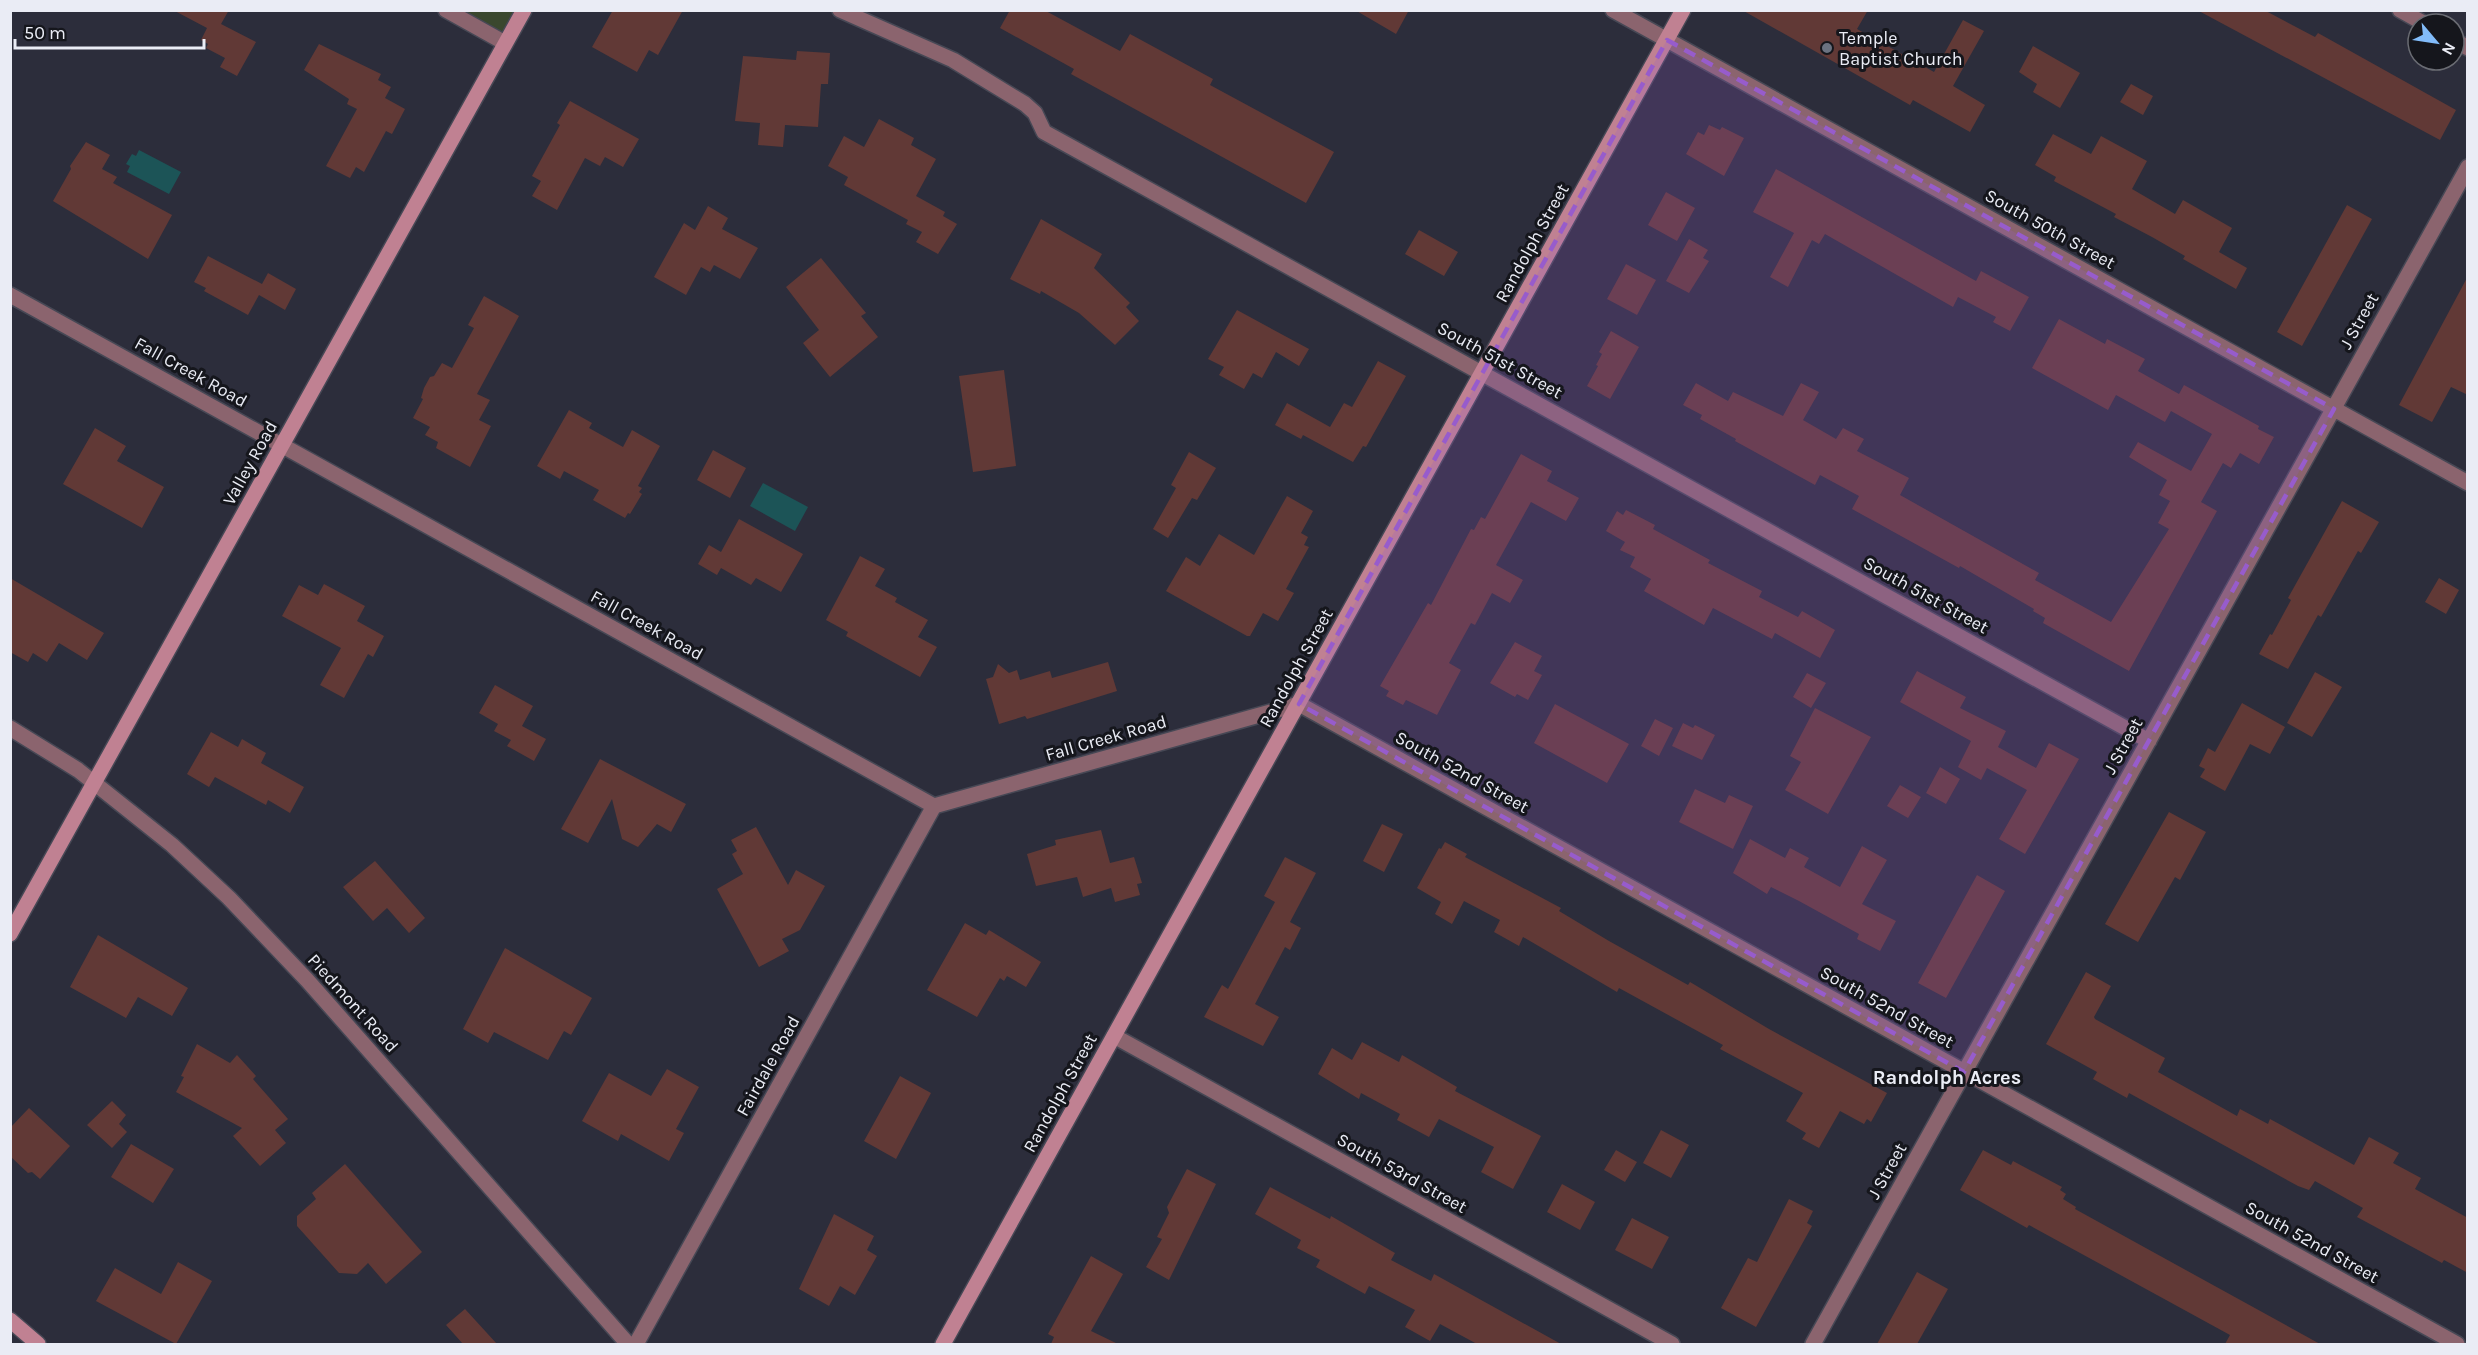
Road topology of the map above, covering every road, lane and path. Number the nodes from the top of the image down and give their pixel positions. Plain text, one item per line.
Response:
1 (446, 10) edge
2 (524, 10) edge
3 (840, 10) edge
4 (1613, 10) edge
5 (1683, 10) edge
6 (1667, 40) junction
7 (505, 44) junction
8 (2468, 167) edge
9 (10, 295) edge
10 (1482, 372) junction
11 (2334, 408) junction
12 (282, 446) junction
13 (2468, 483) edge
14 (1299, 704) junction
15 (10, 728) edge
16 (2149, 741) junction
17 (94, 784) junction
18 (934, 806) junction
19 (10, 934) edge
20 (1114, 1036) junction
21 (1964, 1072) junction
22 (10, 1320) edge
23 (38, 1344) edge
24 (628, 1344) edge
25 (636, 1344) edge
26 (943, 1344) edge
27 (1672, 1344) edge
28 (1813, 1344) edge
29 (2457, 1344) edge

1 - 7 street
2 - 7 main road, Valley Road
3 - 10 street, South 51st Street
4 - 6 street, South 50th Street
5 - 6 main road, Randolph Street
6 - 10 main road, Randolph Street
6 - 11 street, South 50th Street
7 - 12 main road, Valley Road
8 - 11 street, J Street
9 - 12 street, Fall Creek Road
10 - 14 main road, Randolph Street
10 - 16 street, South 51st Street
11 - 13 street, South 50th Street
11 - 16 street, J Street
12 - 17 main road, Valley Road
12 - 18 street, Fall Creek Road
14 - 18 street, Fall Creek Road
14 - 20 main road, Randolph Street
14 - 21 street, South 52nd Street
15 - 17 street, Piedmont Road
16 - 21 street, J Street
17 - 19 main road, Valley Road
17 - 24 street, Piedmont Road
18 - 25 street, Fairdale Road
20 - 26 main road, Randolph Street
20 - 27 street, South 53rd Street
21 - 28 street, J Street
21 - 29 street, South 52nd Street
22 - 23 main road

